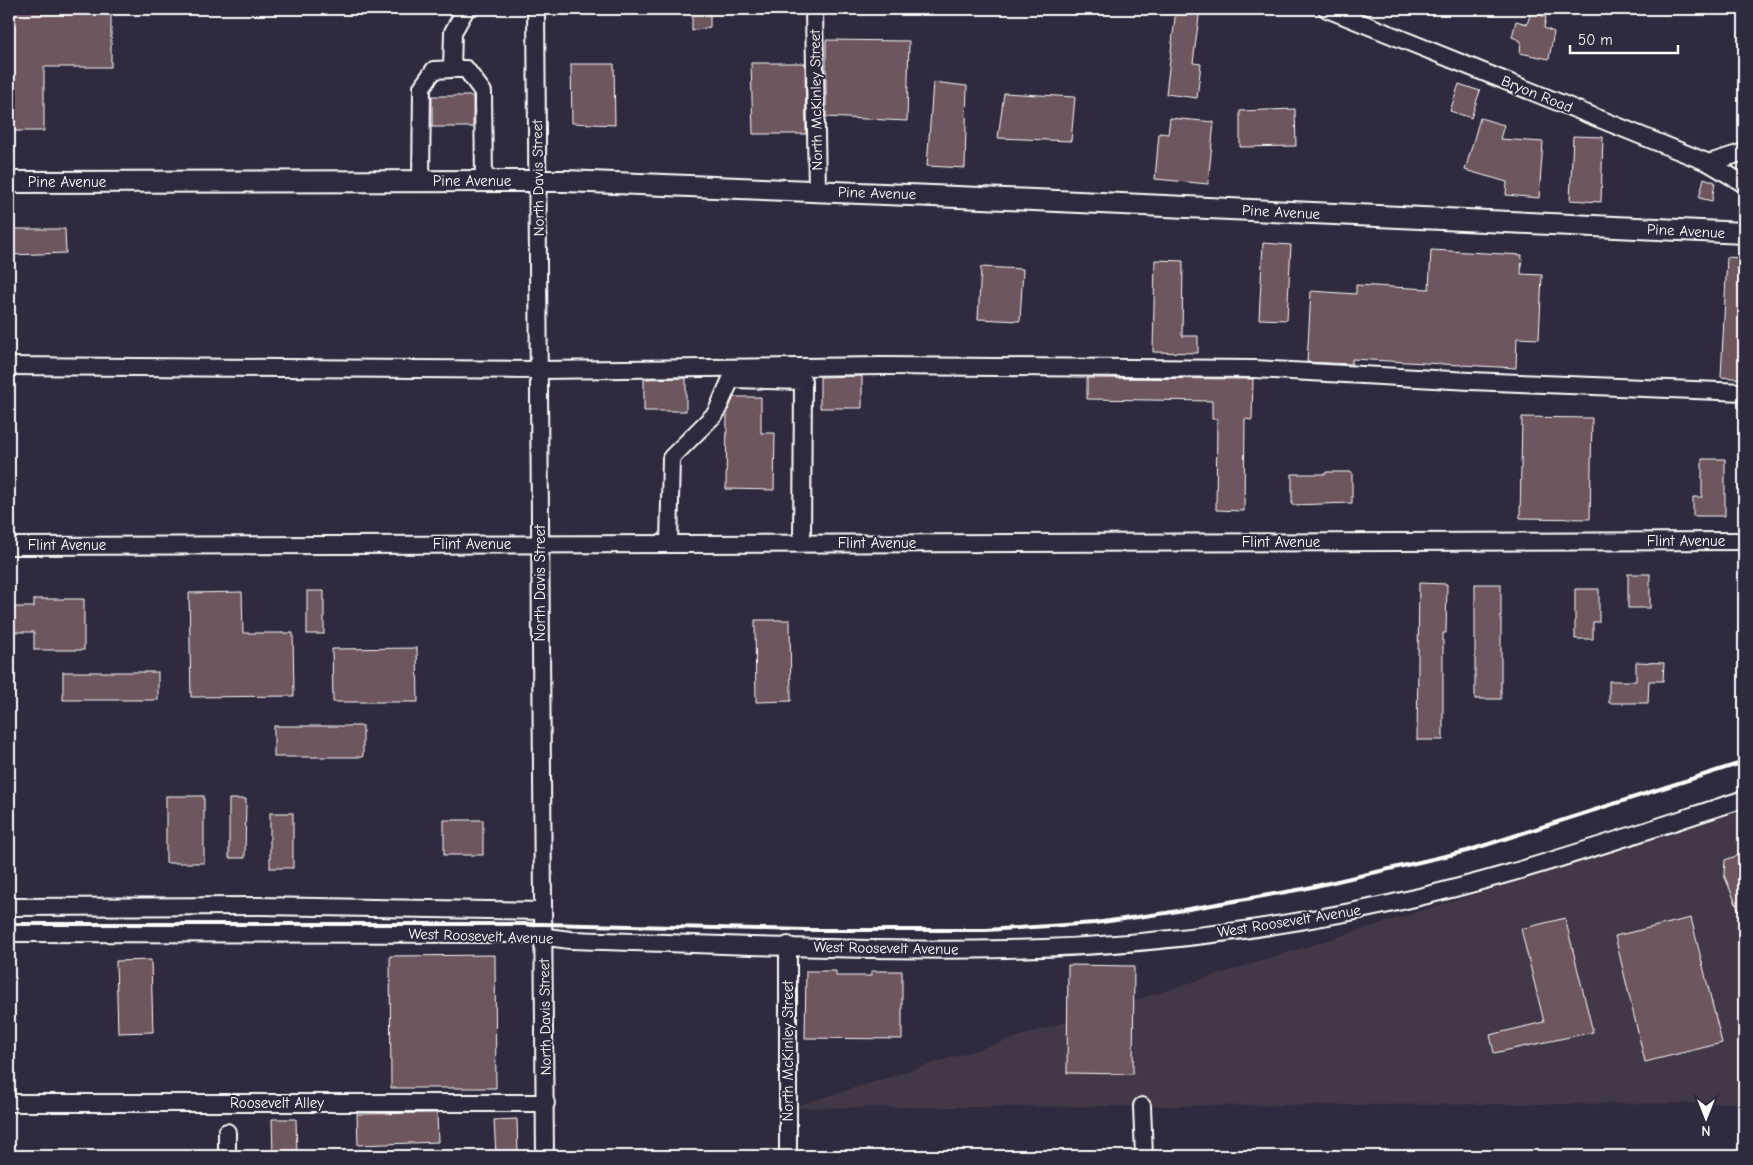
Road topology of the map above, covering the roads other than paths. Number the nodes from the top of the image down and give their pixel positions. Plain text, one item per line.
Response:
1 (466, 9) edge
2 (536, 9) edge
3 (814, 9) edge
4 (1327, 9) edge
5 (452, 69) junction
6 (1744, 152) edge
7 (1709, 163) junction
8 (538, 180) junction
9 (9, 182) edge
10 (421, 182) junction
11 (484, 182) junction
12 (1744, 184) edge
13 (817, 191) junction
14 (1744, 233) edge
15 (9, 366) edge
16 (539, 370) junction
17 (1744, 392) edge
18 (1744, 541) edge
19 (802, 543) junction
20 (541, 544) junction
21 (669, 544) junction
22 (9, 546) edge
23 (1744, 799) edge
24 (9, 907) edge
25 (542, 911) junction
26 (9, 933) edge
27 (543, 936) junction
28 (788, 946) junction
29 (9, 1103) edge
30 (546, 1103) junction
31 (1142, 1106) dead end
32 (227, 1132) dead end
33 (227, 1156) edge
34 (545, 1156) edge
35 (788, 1156) edge
36 (1144, 1156) edge

1 - 5 street
2 - 8 street, North Davis Street
3 - 13 street, North McKinley Street
4 - 7 street, Bryon Road
5 - 10 street
5 - 11 street
6 - 7 street
7 - 12 street, Bryon Road
8 - 11 main road, Pine Avenue
8 - 13 main road, Pine Avenue
8 - 16 street, North Davis Street
9 - 10 main road, Pine Avenue
10 - 11 main road, Pine Avenue
13 - 14 main road, Pine Avenue
15 - 16 street
16 - 17 street
16 - 20 street, North Davis Street
18 - 19 street, Flint Avenue
19 - 21 street, Flint Avenue
19 - 21 street
20 - 21 street, Flint Avenue
20 - 22 street, Flint Avenue
20 - 25 street, North Davis Street
23 - 28 street, West Roosevelt Avenue
24 - 25 street, West Roosevelt Avenue
25 - 27 street, North Davis Street
26 - 27 street, West Roosevelt Avenue
27 - 28 street, West Roosevelt Avenue
27 - 30 street, North Davis Street
28 - 35 street, North McKinley Street
29 - 30 street, Roosevelt Alley
30 - 34 street, North Davis Street
31 - 36 street
32 - 33 street

